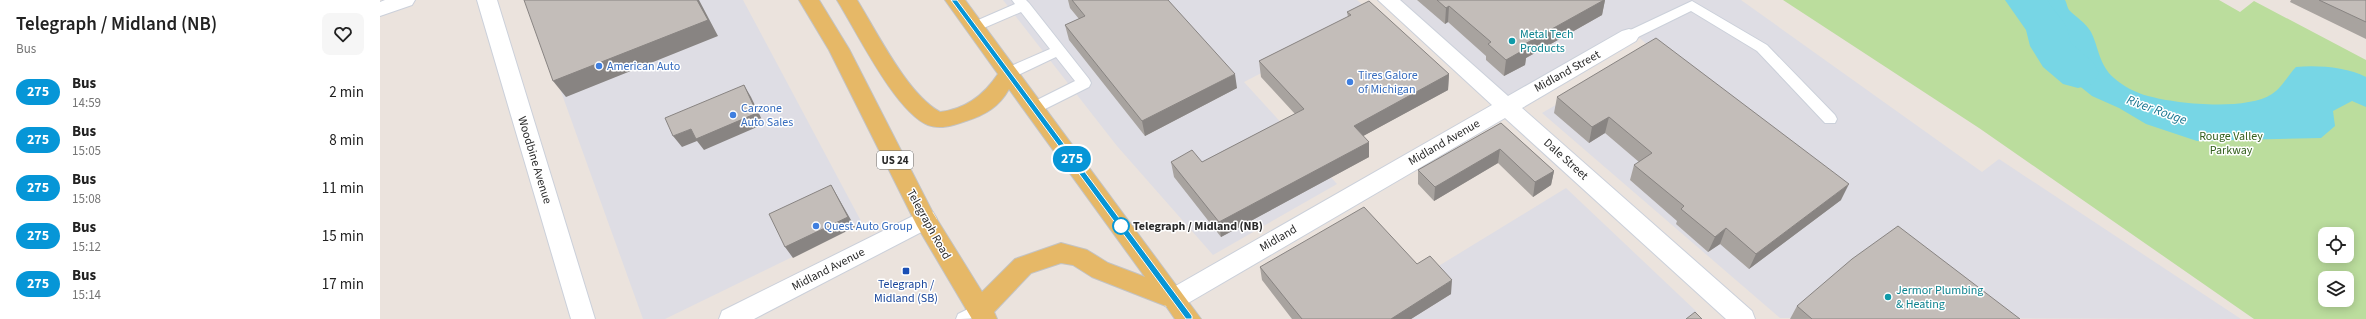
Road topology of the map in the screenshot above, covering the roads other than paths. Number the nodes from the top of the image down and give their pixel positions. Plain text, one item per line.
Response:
1 (405, 0) edge
2 (487, 0) edge
3 (809, 0) edge
4 (847, 0) edge
5 (1388, 0) edge
6 (958, 1) edge
7 (1021, 3) edge
8 (380, 9) edge
9 (974, 27) junction
10 (1628, 36) joint
11 (1059, 50) junction
12 (1008, 73) junction
13 (1507, 106) junction
14 (1034, 108) junction
15 (1830, 119) dead end
16 (1382, 178) joint
17 (925, 219) junction
18 (1174, 299) junction
19 (976, 316) edge
20 (583, 319) edge
21 (731, 319) edge
22 (1189, 319) edge
23 (1743, 319) edge

1 - 8 street
2 - 20 street, Woodbine Avenue
3 - 17 main road, Telegraph Road / US 24
4 - 12 main road
5 - 13 street, Dale Street
6 - 9 main road
7 - 9 lane
7 - 11 lane
9 - 12 main road
10 - 13 street, Midland Street
10 - 15 lane
11 - 12 lane
11 - 14 lane
12 - 14 main road
13 - 16 street, Midland Avenue
13 - 23 street, Dale Street
14 - 18 main road
16 - 18 street, Midland
17 - 19 main road, Telegraph Road / US 24
17 - 21 street, Midland Avenue
18 - 19 main road
18 - 22 main road

